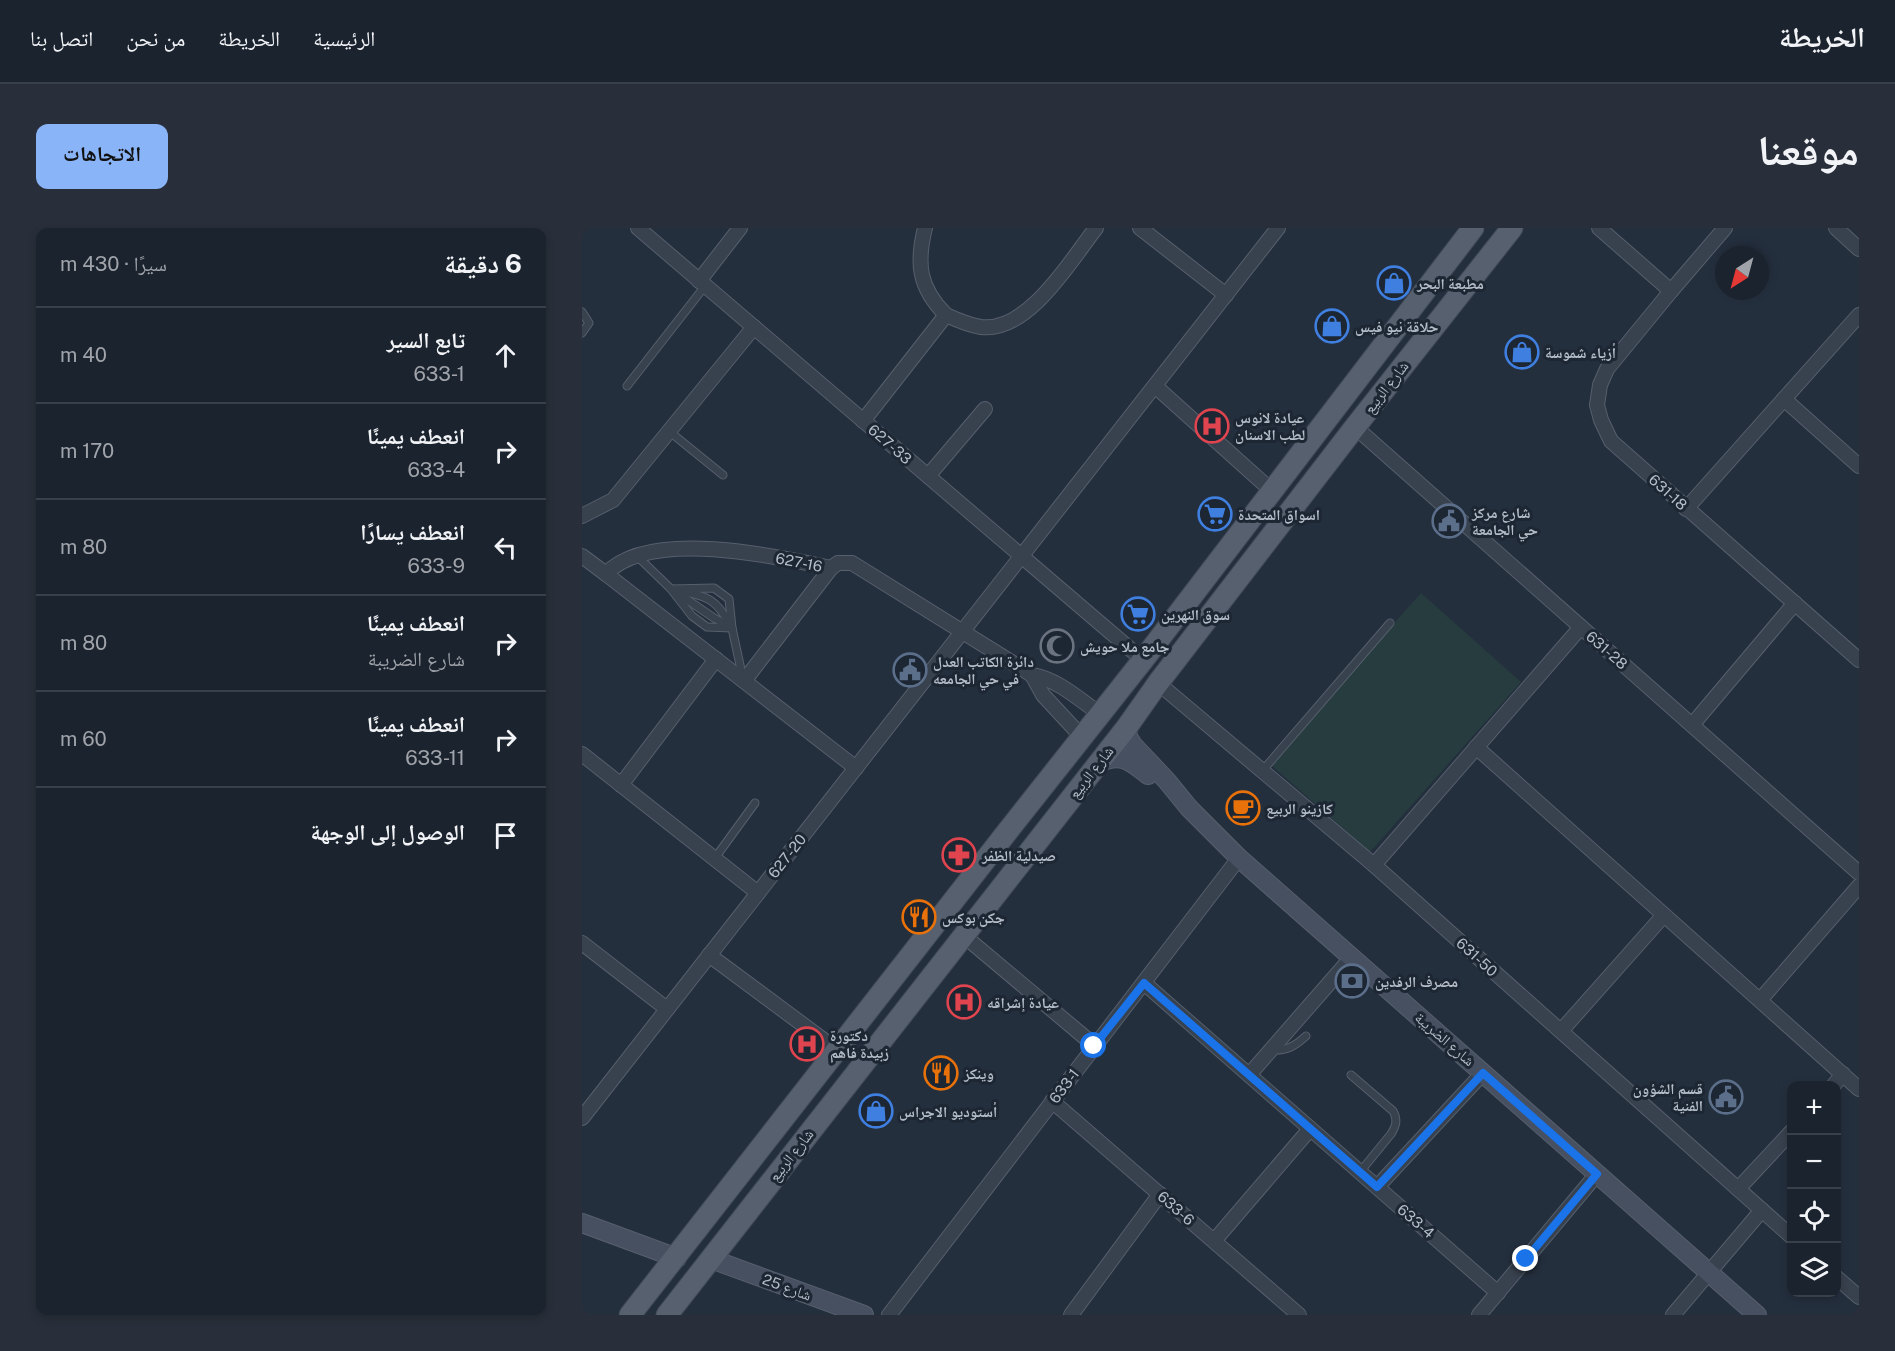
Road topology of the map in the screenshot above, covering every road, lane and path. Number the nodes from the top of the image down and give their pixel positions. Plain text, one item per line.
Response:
1 (638, 228) edge
2 (740, 228) edge
3 (925, 228) edge
4 (1096, 228) edge
5 (1140, 228) edge
6 (1278, 228) edge
7 (1473, 228) edge
8 (1512, 228) edge
9 (1599, 228) edge
10 (1725, 228) edge
11 (1836, 228) edge
12 (1859, 249) edge
13 (1434, 278) junction
14 (702, 283) junction
15 (1671, 291) junction
16 (1226, 295) junction
17 (1458, 296) junction
18 (582, 312) edge
19 (946, 315) junction
20 (1859, 315) edge
21 (754, 327) junction
22 (582, 333) edge
23 (627, 386) dead end
24 (1155, 386) junction
25 (1784, 399) junction
26 (985, 409) dead end
27 (863, 421) junction
28 (1354, 427) junction
29 (670, 432) junction
30 (1859, 466) edge
31 (723, 475) dead end
32 (928, 477) junction
33 (1271, 490) junction
34 (1686, 509) junction
35 (582, 516) edge
36 (582, 555) edge
37 (637, 556) junction
38 (1021, 556) junction
39 (831, 568) junction
40 (606, 574) junction
41 (671, 589) junction
42 (1795, 603) junction
43 (1390, 623) dead end
44 (1581, 627) junction
45 (732, 628) junction
46 (962, 632) junction
47 (716, 659) junction
48 (1143, 660) junction
49 (1859, 660) edge
50 (1032, 675) junction
51 (744, 681) junction
52 (1158, 683) junction
53 (1100, 714) junction
54 (1692, 726) junction
55 (1127, 727) junction
56 (1082, 737) junction
57 (1476, 747) junction
58 (582, 754) edge
59 (1098, 763) junction
60 (856, 768) junction
61 (1263, 770) junction
62 (621, 785) junction
63 (755, 804) dead end
64 (1190, 808) junction
65 (715, 858) junction
66 (1239, 858) junction
67 (1374, 865) junction
68 (1859, 873) edge
69 (1859, 886) edge
70 (758, 893) junction
71 (1664, 915) junction
72 (963, 935) junction
73 (582, 943) edge
74 (709, 955) junction
75 (1352, 957) junction
76 (1144, 983) junction
77 (1761, 999) junction
78 (667, 1009) junction
79 (1561, 1030) junction
80 (1306, 1036) dead end
81 (1094, 1046) junction
82 (837, 1050) junction
83 (1269, 1050) junction
84 (1483, 1073) junction
85 (1843, 1074) junction
86 (1249, 1075) junction
87 (1351, 1075) dead end
88 (1837, 1081) edge
89 (1859, 1089) edge
90 (1052, 1101) junction
91 (582, 1118) edge
92 (1310, 1129) junction
93 (772, 1134) junction
94 (1787, 1135) edge
95 (796, 1149) junction
96 (1360, 1172) junction
97 (1597, 1174) junction
98 (741, 1175) junction
99 (1377, 1187) junction
100 (1738, 1189) junction
101 (764, 1191) junction
102 (1160, 1194) junction
103 (1762, 1210) junction
104 (582, 1223) edge
105 (1787, 1233) edge
106 (1214, 1241) junction
107 (677, 1257) junction
108 (711, 1259) junction
109 (1709, 1273) junction
110 (1841, 1281) edge
111 (1498, 1293) junction
112 (1859, 1297) edge
113 (630, 1315) edge
114 (667, 1315) edge
115 (864, 1315) edge
116 (889, 1315) edge
117 (1071, 1315) edge
118 (1299, 1315) edge
119 (1479, 1315) edge
120 (1673, 1315) edge
121 (1757, 1315) edge

1 - 14 street, 627-33
2 - 14 street
3 - 19 street
4 - 19 street
5 - 16 street
6 - 16 street, 627-20
7 - 13 main road, شارع الربيع
8 - 17 main road, شارع الربيع
9 - 15 street
10 - 15 street, 631-18
11 - 12 street
13 - 17 main road
13 - 33 main road, شارع الربيع
14 - 21 street, 627-33
14 - 23 lane
15 - 34 street, 631-18
16 - 24 street, 627-20
17 - 28 main road, شارع الربيع
18 - 22 lane
19 - 27 street
20 - 25 street
21 - 27 street, 627-33
21 - 29 street
24 - 33 street
24 - 38 street, 627-20
25 - 30 street
25 - 34 street
26 - 32 street
27 - 32 street, 627-33
28 - 44 street, 631-28
28 - 52 main road, شارع الربيع
29 - 31 lane
29 - 35 street
32 - 38 street, 627-33
33 - 48 main road, شارع الربيع
34 - 42 street, 631-18
36 - 40 street
37 - 39 street, 627-16
37 - 40 street, 627-16
37 - 41 lane
38 - 46 street, 627-20
38 - 48 street, 627-33
39 - 46 street, 627-16
39 - 51 street
40 - 47 street
41 - 45 lane
41 - 45 lane
41 - 45 lane
41 - 45 lane
42 - 49 street, 631-18
42 - 54 street
43 - 61 lane
44 - 54 street, 631-28
44 - 57 street
45 - 51 lane
46 - 50 street, 627-16
46 - 60 street, 627-20
47 - 51 street
47 - 62 street
48 - 53 main road, شارع الربيع
50 - 53 street, 627-16
50 - 56 street, 627-16
51 - 60 street
52 - 55 main road, شارع الربيع
52 - 61 street, 631-50
53 - 56 main road, شارع الربيع
54 - 68 street, 631-28
55 - 59 main road, شارع الربيع
55 - 64 street, شارع الضريبة
56 - 82 main road, شارع الربيع
57 - 67 street
57 - 71 street
58 - 62 street
59 - 64 street, شارع الضريبة
59 - 72 main road, شارع الربيع
60 - 70 street, 627-20
61 - 67 street, 631-50
62 - 65 street
63 - 65 lane
64 - 66 street, شارع الضريبة
65 - 70 street
66 - 75 street, شارع الضريبة
66 - 76 street, 633-1
67 - 79 street, 631-50
69 - 77 street
70 - 74 street, 627-20
71 - 77 street
71 - 79 street
72 - 81 street
72 - 95 main road, شارع الربيع
73 - 78 street
74 - 78 street, 627-20
74 - 82 street
75 - 83 street
75 - 84 street, شارع الضريبة
76 - 81 street, 633-1
76 - 86 street, 633-4
77 - 85 street
78 - 91 street, 627-20
79 - 100 street, 631-50
80 - 83 lane
81 - 90 street, 633-1
82 - 93 main road, شارع الربيع
83 - 86 street
84 - 97 street, شارع الضريبة
84 - 99 street
85 - 88 street
85 - 89 street
86 - 92 street, 633-4
87 - 96 lane
90 - 102 street, 633-6
90 - 116 street, 633-1
92 - 96 street, 633-4
92 - 106 street
93 - 95 main road
93 - 98 main road, شارع الربيع
94 - 100 street
95 - 101 main road, شارع الربيع
96 - 99 street, 633-4
97 - 109 street, شارع الضريبة
97 - 111 street
98 - 101 main road
98 - 107 main road, شارع الربيع
99 - 111 street, 633-4
100 - 103 street, 631-50
101 - 108 main road, شارع الربيع
102 - 106 street, 633-6
102 - 117 street
103 - 105 street, 631-50
103 - 109 street
104 - 107 street
106 - 118 street, 633-6
107 - 113 main road, شارع الربيع
108 - 114 main road, شارع الربيع
108 - 115 street, شارع 25
109 - 120 street
109 - 121 street, شارع الضريبة
110 - 112 street
111 - 119 street

